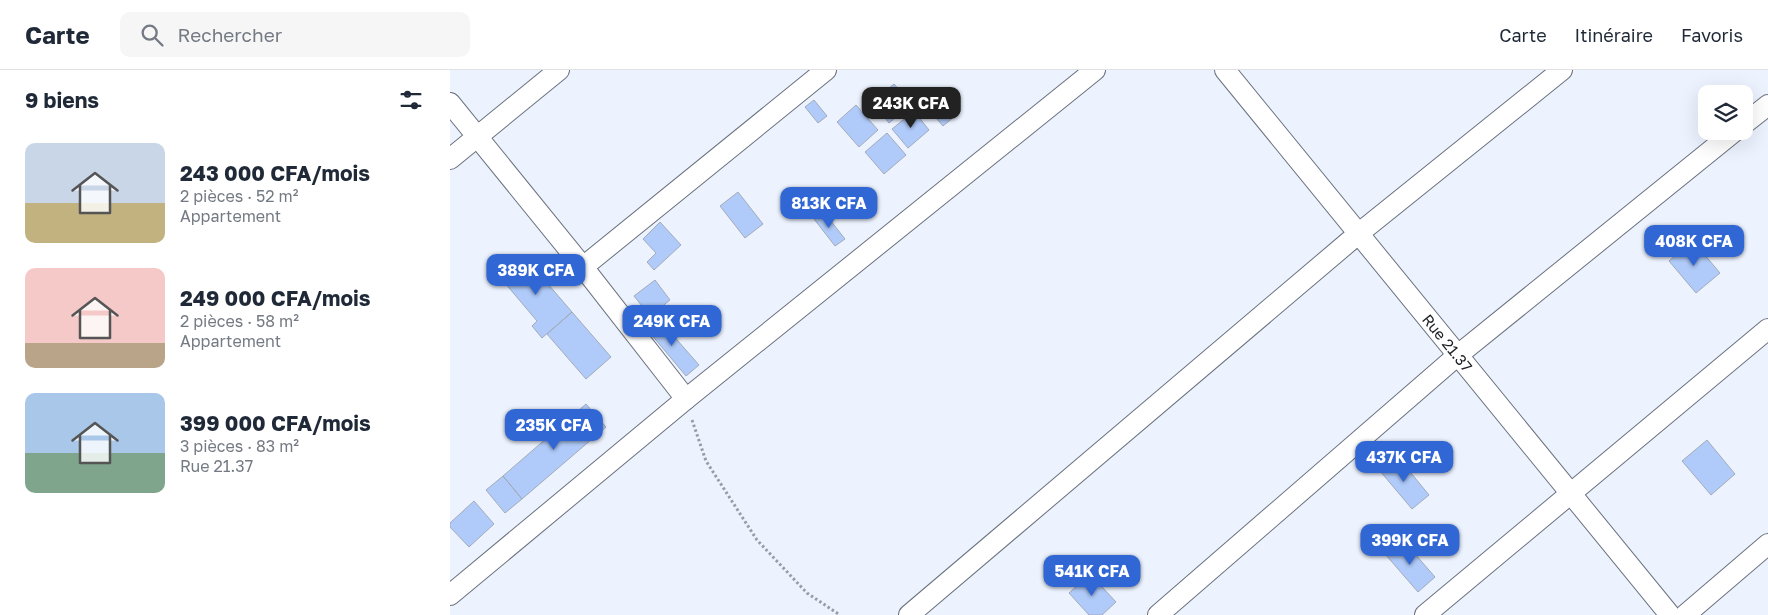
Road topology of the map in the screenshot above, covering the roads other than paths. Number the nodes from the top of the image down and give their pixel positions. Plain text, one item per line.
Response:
1 (559, 70) edge
2 (826, 70) edge
3 (1095, 70) edge
4 (1225, 70) edge
5 (1562, 70) edge
6 (450, 103) edge
7 (1768, 105) edge
8 (1753, 117) edge
9 (478, 136) junction
10 (1724, 140) edge
11 (450, 159) edge
12 (1358, 234) junction
13 (583, 267) junction
14 (1768, 329) edge
15 (1458, 355) junction
16 (686, 399) junction
17 (1571, 493) junction
18 (1768, 544) edge
19 (450, 595) edge
20 (909, 615) edge
21 (1158, 615) edge
22 (1424, 615) edge
23 (1670, 615) edge
24 (1685, 615) edge

1 - 9 street
2 - 13 street
3 - 16 street
4 - 12 street, Rue 21.37
5 - 12 street
6 - 9 street
7 - 8 street
9 - 11 street
9 - 13 street
10 - 15 street
12 - 15 street, Rue 21.37
12 - 20 street
13 - 16 street
14 - 17 street
15 - 17 street, Rue 21.37
15 - 21 street
16 - 19 street
17 - 22 street
17 - 23 street, Rue 21.37
18 - 24 street

